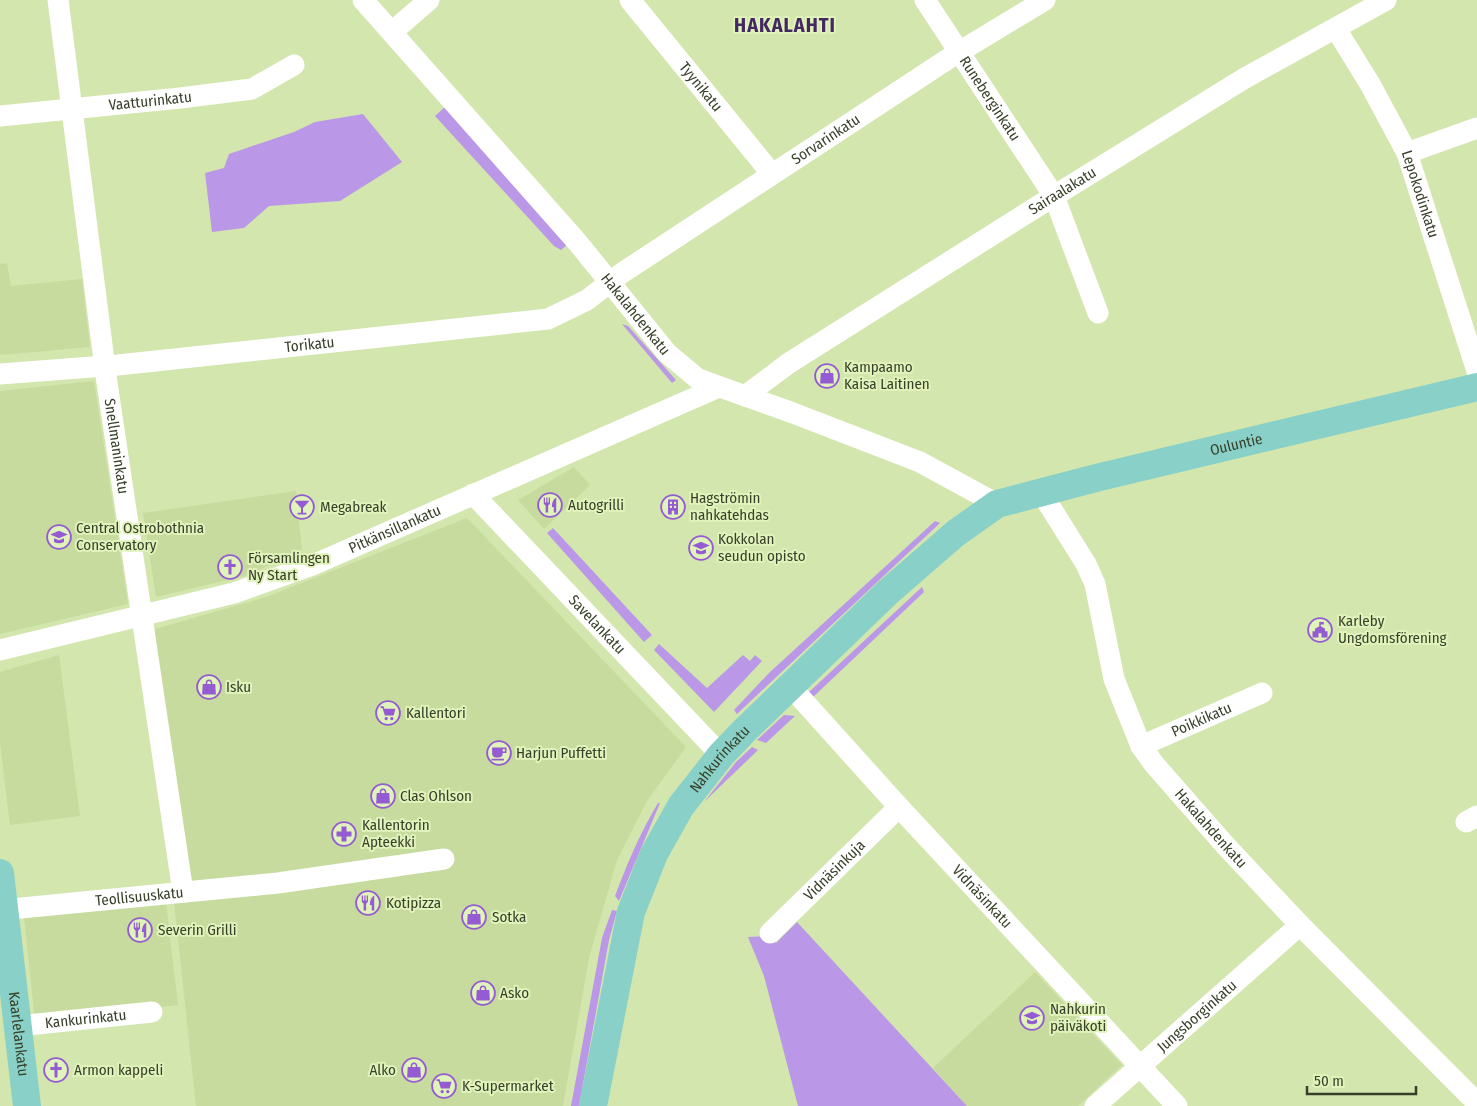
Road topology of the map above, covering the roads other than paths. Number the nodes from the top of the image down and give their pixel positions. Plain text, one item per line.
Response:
1 (58, 0) edge
2 (363, 0) edge
3 (430, 0) edge
4 (630, 0) edge
5 (926, 0) edge
6 (1045, 0) edge
7 (1386, 0) edge
8 (1336, 30) junction
9 (392, 32) junction
10 (960, 51) junction
11 (294, 65) dead end
12 (72, 107) junction
13 (0, 116) edge
14 (1477, 128) edge
15 (1407, 153) junction
16 (772, 174) junction
17 (1054, 196) junction
18 (610, 283) junction
19 (1098, 314) dead end
20 (105, 366) junction
21 (1477, 371) edge
22 (0, 374) edge
23 (719, 387) junction
24 (1477, 387) edge
25 (745, 396) junction
26 (1041, 492) junction
27 (473, 494) junction
28 (997, 504) junction
29 (141, 617) junction
30 (0, 650) edge
31 (790, 686) junction
32 (1262, 693) dead end
33 (1141, 746) junction
34 (721, 755) junction
35 (899, 807) junction
36 (444, 859) dead end
37 (0, 873) edge
38 (183, 892) junction
39 (2, 909) edge
40 (1300, 925) junction
41 (770, 933) dead end
42 (152, 1012) dead end
43 (18, 1026) junction
44 (1139, 1066) junction
45 (1477, 1102) edge
46 (27, 1106) edge
47 (593, 1106) edge
48 (1095, 1106) edge
49 (1177, 1106) edge

1 - 12 street, Snellmaninkatu
2 - 9 street, Hakalahdenkatu
3 - 9 street
4 - 16 street, Tyynikatu
5 - 10 street, Runeberginkatu
6 - 10 street, Sorvarinkatu
7 - 8 street, Sairaalakatu
8 - 15 street, Lepokodinkatu
8 - 17 street, Sairaalakatu
9 - 18 street, Hakalahdenkatu
10 - 16 street, Sorvarinkatu
10 - 17 street, Runeberginkatu
11 - 12 street, Vaatturinkatu
12 - 13 street, Vaatturinkatu
12 - 20 street, Snellmaninkatu
14 - 15 street
15 - 21 street, Lepokodinkatu
16 - 18 street, Sorvarinkatu
17 - 19 street, Runeberginkatu
17 - 25 street, Sairaalakatu
18 - 20 street, Torikatu
18 - 23 street, Hakalahdenkatu
20 - 22 street, Torikatu
20 - 29 street, Snellmaninkatu
23 - 25 street, Hakalahdenkatu
23 - 27 street, Pitkänsillankatu
24 - 26 main road, Ouluntie
25 - 28 street, Hakalahdenkatu
26 - 28 main road, Ouluntie
26 - 33 street, Hakalahdenkatu
27 - 29 street, Pitkänsillankatu
27 - 34 street, Savelankatu
28 - 31 main road, Nahkurinkatu
29 - 30 street, Pitkänsillankatu
29 - 38 street, Snellmaninkatu
31 - 34 main road, Nahkurinkatu
31 - 35 street, Vidnäsinkatu
32 - 33 street, Poikkikatu
33 - 40 street, Hakalahdenkatu
34 - 47 main road, Nahkurinkatu
35 - 41 street, Vidnäsinkuja
35 - 44 street, Vidnäsinkatu
36 - 38 street, Teollisuuskatu
37 - 39 main road, Kaarlelankatu
38 - 39 street, Teollisuuskatu
39 - 43 main road, Kaarlelankatu
40 - 44 street, Jungsborginkatu
40 - 45 street, Hakalahdenkatu
42 - 43 street, Kankurinkatu
43 - 46 main road, Kaarlelankatu
44 - 48 street, Jungsborginkatu
44 - 49 street, Vidnäsinkatu

